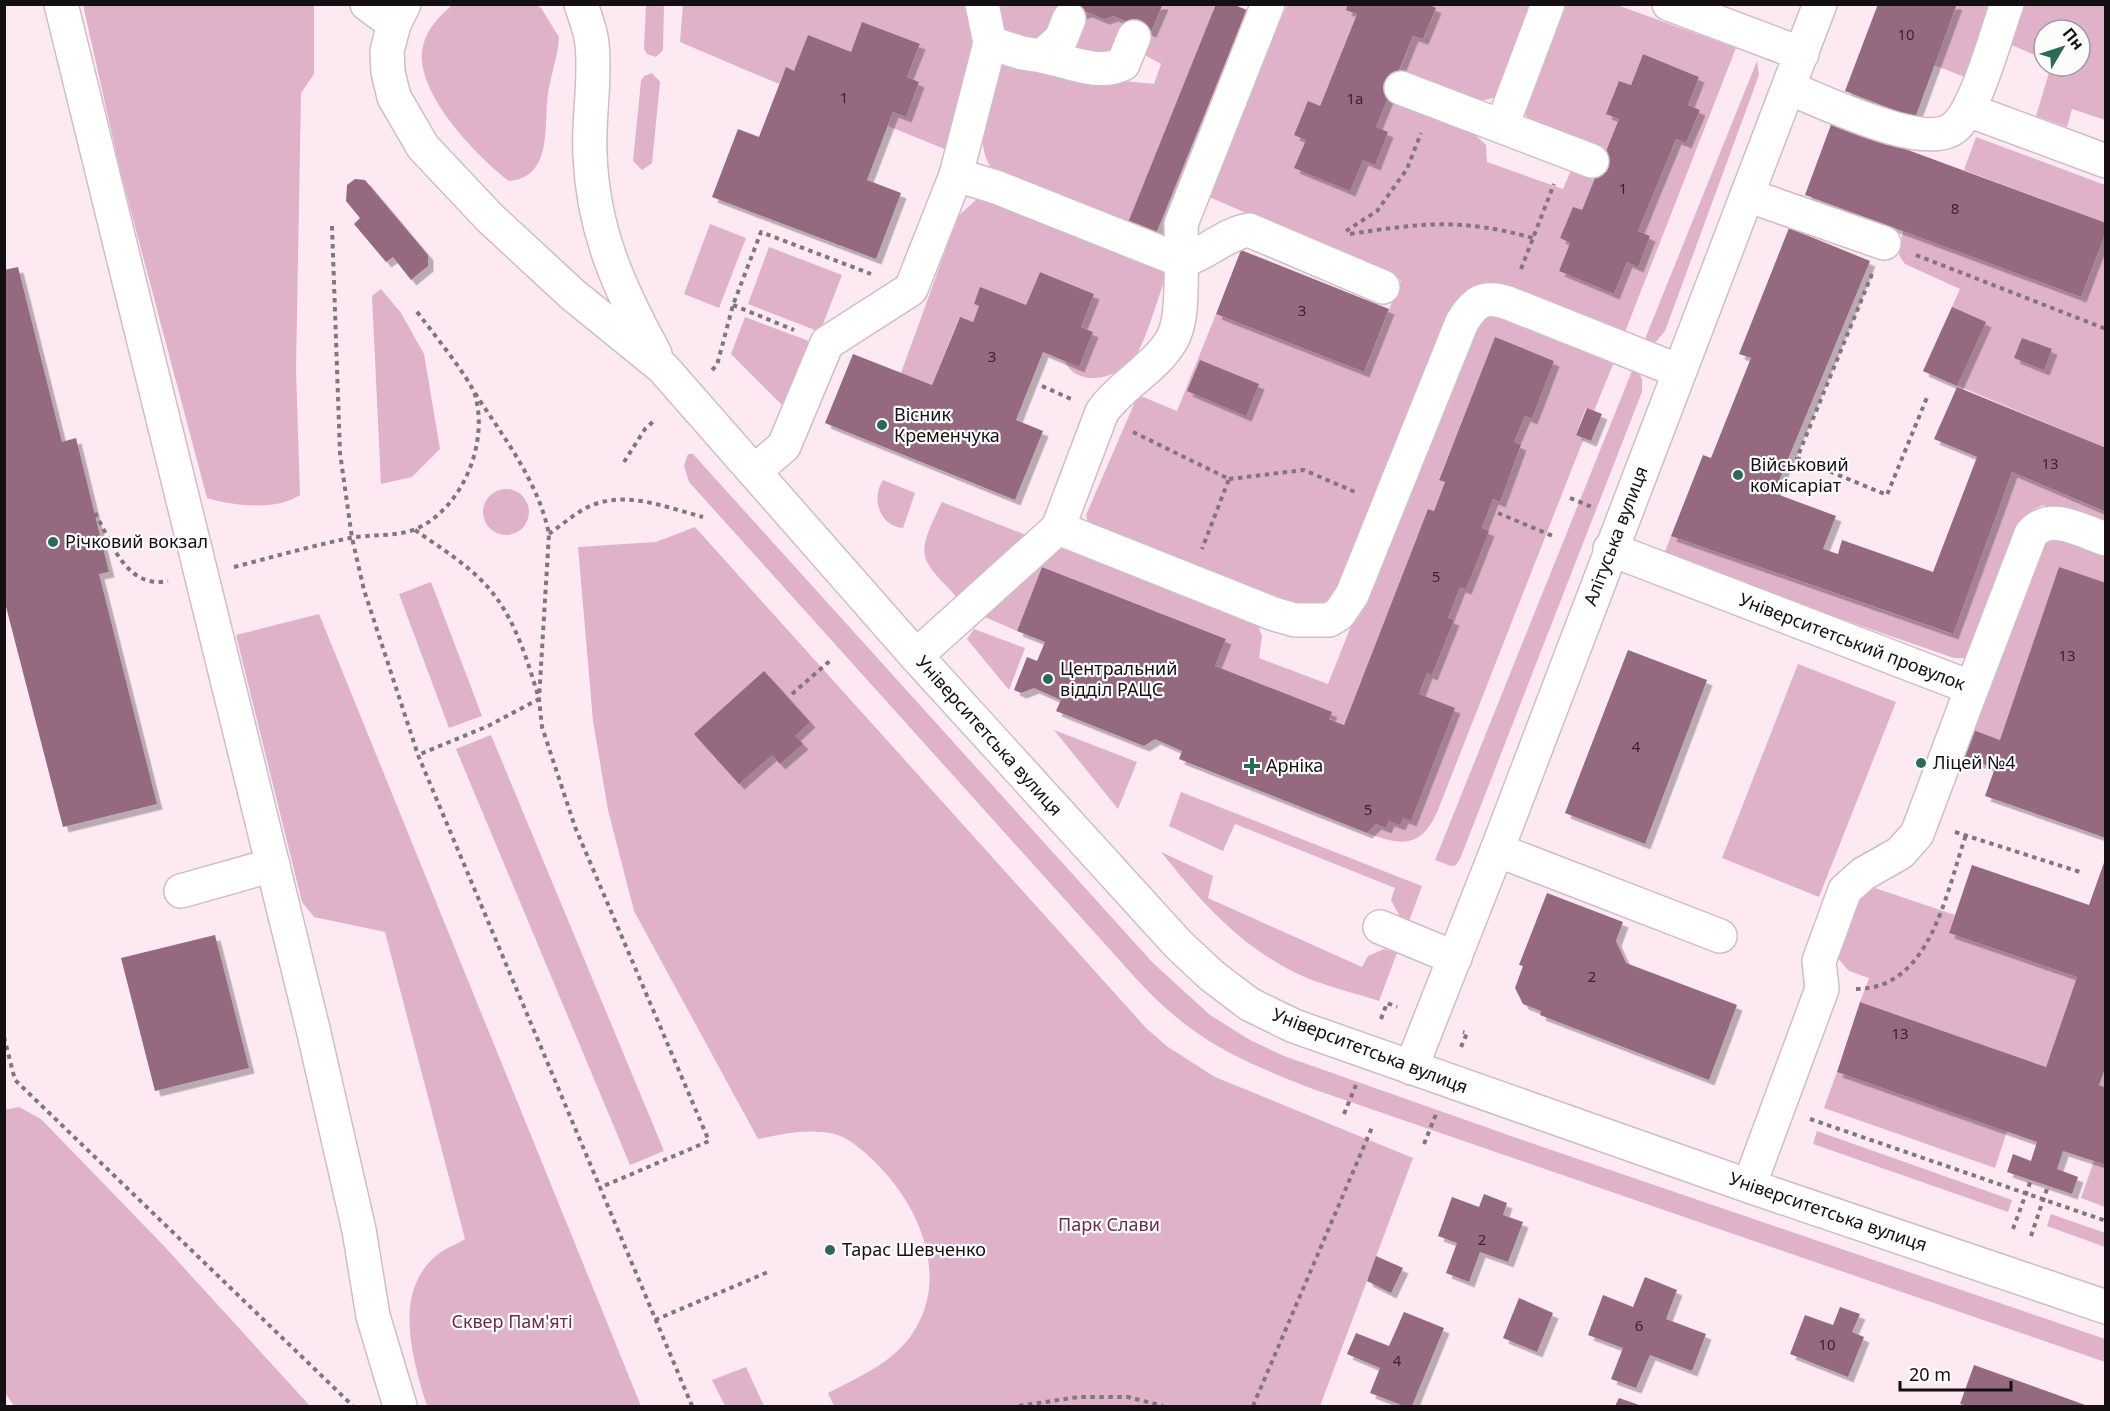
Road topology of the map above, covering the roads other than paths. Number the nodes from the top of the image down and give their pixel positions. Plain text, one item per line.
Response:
1 (62, 4) edge
2 (367, 4) edge
3 (581, 4) edge
4 (982, 4) edge
5 (1268, 4) edge
6 (1548, 4) edge
7 (1669, 4) edge
8 (1820, 4) edge
9 (2007, 4) edge
10 (399, 14) edge
11 (1070, 19) dead end
12 (1134, 36) dead end
13 (990, 43) junction
14 (1802, 54) junction
15 (1042, 56) junction
16 (1401, 88) dead end
17 (1789, 88) junction
18 (1968, 110) junction
19 (1502, 126) junction
20 (1579, 156) road end
21 (2106, 161) edge
22 (956, 175) junction
23 (1747, 195) junction
24 (1884, 243) road end
25 (1182, 261) junction
26 (1383, 287) dead end
27 (663, 368) junction
28 (1679, 371) junction
29 (753, 472) junction
30 (1058, 528) junction
31 (2106, 539) edge
32 (1610, 549) junction
33 (916, 656) junction
34 (1972, 688) junction
35 (1497, 850) junction
36 (273, 865) junction
37 (181, 891) dead end
38 (1380, 927) dead end
39 (1720, 936) dead end
40 (1455, 958) junction
41 (1411, 1068) junction
42 (1749, 1186) junction
43 (2106, 1306) edge
44 (400, 1407) edge

1 - 36 street
2 - 10 street
3 - 27 street, Університетська вулиця
4 - 13 street
5 - 25 street
6 - 19 street
7 - 14 street
8 - 14 street, Алітуська вулиця
9 - 18 street
10 - 27 street, Університетська вулиця
11 - 15 street
12 - 15 street
13 - 15 street
13 - 22 street
14 - 17 street, Алітуська вулиця
16 - 19 street
17 - 18 street
17 - 23 street, Алітуська вулиця
18 - 21 street
19 - 20 street
22 - 25 street
22 - 29 street
23 - 24 street
23 - 28 street, Алітуська вулиця
25 - 26 street
25 - 30 street
27 - 29 street, Університетська вулиця
28 - 30 street
28 - 32 street, Алітуська вулиця
29 - 33 street, Університетська вулиця
30 - 33 street
31 - 34 street
32 - 34 street, Університетський провулок
32 - 35 street, Алітуська вулиця
33 - 41 street, Університетська вулиця
34 - 42 street, Університетський провулок
35 - 39 street
35 - 40 street, Алітуська вулиця
36 - 37 street
36 - 44 street
38 - 40 street
40 - 41 street, Алітуська вулиця
41 - 42 street, Університетська вулиця
42 - 43 street, Університетська вулиця

